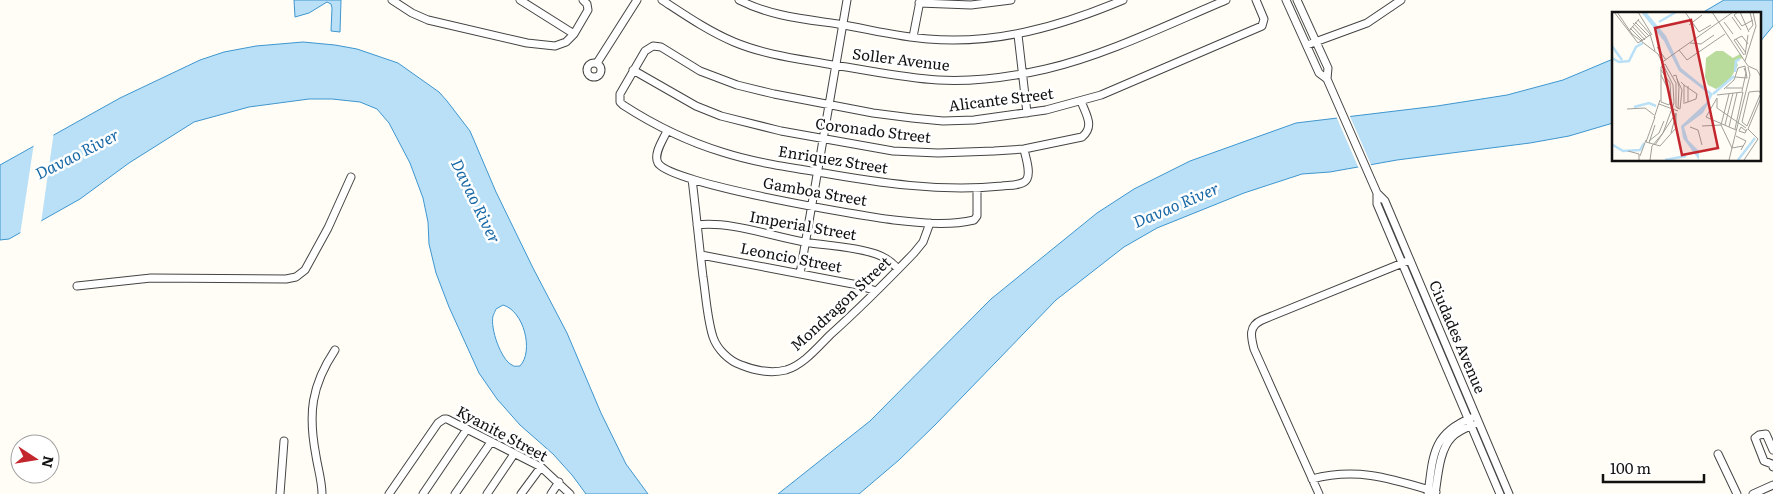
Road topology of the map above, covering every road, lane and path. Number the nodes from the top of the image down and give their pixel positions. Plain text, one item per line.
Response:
1 (392, 0) edge
2 (520, 0) edge
3 (583, 0) edge
4 (637, 0) edge
5 (662, 0) edge
6 (739, 0) edge
7 (847, 0) edge
8 (1011, 0) edge
9 (1123, 0) edge
10 (1226, 0) edge
11 (1256, 0) edge
12 (1286, 0) edge
13 (1297, 0) edge
14 (1401, 0) edge
15 (920, 2) edge
16 (955, 3) edge
17 (843, 25) junction
18 (574, 34) junction
19 (1018, 35) junction
20 (913, 37) junction
21 (1316, 41) junction
22 (1307, 45) junction
23 (597, 64) dead end
24 (836, 65) junction
25 (634, 70) junction
26 (1023, 74) junction
27 (1328, 80) junction
28 (1082, 101) junction
29 (829, 104) junction
30 (1027, 113) junction
31 (667, 131) junction
32 (823, 139) junction
33 (1024, 149) junction
34 (818, 172) junction
35 (351, 177) dead end
36 (692, 179) junction
37 (977, 188) junction
38 (1376, 191) junction
39 (812, 206) junction
40 (930, 223) junction
41 (698, 225) junction
42 (806, 242) junction
43 (701, 255) junction
44 (1410, 260) junction
45 (1402, 263) junction
46 (898, 269) junction
47 (800, 274) junction
48 (77, 286) dead end
49 (876, 291) junction
50 (335, 350) dead end
51 (1478, 420) junction
52 (1470, 423) junction
53 (467, 429) junction
54 (284, 441) dead end
55 (491, 442) junction
56 (1773, 450) edge
57 (514, 454) junction
58 (1718, 454) dead end
59 (1773, 465) edge
60 (541, 467) junction
61 (1312, 479) junction
62 (559, 482) junction
63 (1773, 485) edge
64 (1432, 492) edge
65 (280, 494) edge
66 (322, 494) edge
67 (389, 494) edge
68 (423, 494) edge
69 (455, 494) edge
70 (487, 494) edge
71 (522, 494) edge
72 (551, 494) edge
73 (570, 494) edge
74 (1319, 494) edge
75 (1500, 494) edge
76 (1509, 494) edge
77 (1737, 494) edge
78 (1753, 494) edge

1 - 18 street
2 - 18 street
3 - 18 street
4 - 23 street
5 - 24 street, Soller Avenue
6 - 17 street
7 - 17 street
8 - 16 street
9 - 19 street
10 - 26 street, Soller Avenue
11 - 28 street, Alicante Street
12 - 22 street, Ciudades Avenue
13 - 21 street, Ciudades Avenue
14 - 21 street
15 - 16 street
15 - 20 street
17 - 20 street
17 - 24 street
19 - 20 street
19 - 26 street
21 - 22 street
21 - 27 street, Ciudades Avenue
22 - 27 street, Ciudades Avenue
24 - 26 street, Soller Avenue
24 - 29 street
25 - 29 street, Alicante Street
25 - 31 street, Enriquez Street
25 - 32 street, Coronado Street
26 - 30 street
27 - 38 street, Ciudades Avenue
28 - 30 street, Alicante Street
28 - 33 street, Coronado Street
29 - 30 street, Alicante Street
29 - 32 street
31 - 34 street, Enriquez Street
31 - 36 street, Gamboa Street
32 - 33 street, Coronado Street
32 - 34 street
33 - 37 street, Enriquez Street
34 - 37 street, Enriquez Street
34 - 39 street
35 - 48 street
36 - 39 street, Gamboa Street
36 - 41 street, Mondragon Street
37 - 40 street, Gamboa Street
38 - 44 street, Ciudades Avenue
38 - 45 street, Ciudades Avenue
39 - 40 street, Gamboa Street
39 - 42 street
40 - 46 street, Mondragon Street
41 - 42 street, Imperial Street
41 - 43 street, Mondragon Street
42 - 46 street, Imperial Street
42 - 47 street
43 - 47 street, Leoncio Street
43 - 49 street, Mondragon Street
44 - 45 street
44 - 51 street, Ciudades Avenue
45 - 52 street, Ciudades Avenue
45 - 61 street
46 - 49 street, Mondragon Street
47 - 49 street, Leoncio Street
50 - 66 street
51 - 52 street
51 - 76 street, Ciudades Avenue
52 - 64 street
52 - 75 street, Ciudades Avenue
53 - 55 street, Kyanite Street
53 - 67 street, Kyanite Street
53 - 68 street
54 - 65 street
55 - 57 street, Kyanite Street
55 - 69 street
56 - 59 street
57 - 60 street, Kyanite Street
57 - 70 street
58 - 77 street
60 - 62 street, Kyanite Street
60 - 71 street
61 - 64 street
61 - 74 street
62 - 72 street
62 - 73 street, Kyanite Street
63 - 78 street

